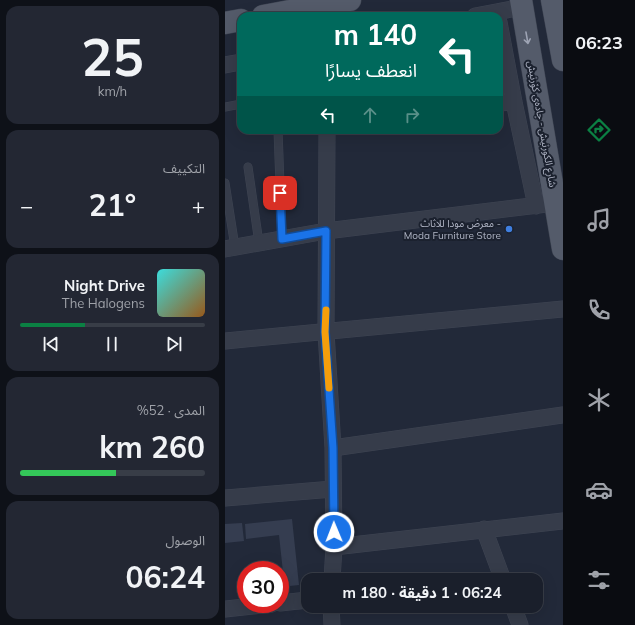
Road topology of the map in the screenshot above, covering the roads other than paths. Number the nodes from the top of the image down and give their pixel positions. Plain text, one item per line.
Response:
1 (350, 0) edge
2 (552, 0) edge
3 (521, 3) edge
4 (285, 12) edge
5 (503, 14) edge
6 (237, 21) edge
7 (225, 23) edge
8 (563, 60) edge
9 (237, 63) edge
10 (225, 65) edge
11 (503, 71) edge
12 (506, 103) edge
13 (237, 105) edge
14 (225, 107) edge
15 (278, 134) edge
16 (327, 134) edge
17 (248, 167) dead end
18 (225, 183) edge
19 (546, 205) junction
20 (228, 228) edge
21 (326, 231) junction
22 (282, 239) junction
23 (259, 243) junction
24 (230, 248) edge
25 (563, 249) edge
26 (563, 309) edge
27 (325, 332) junction
28 (225, 341) edge
29 (563, 415) edge
30 (333, 448) junction
31 (333, 489) junction
32 (225, 498) edge
33 (563, 521) edge
34 (484, 529) junction
35 (334, 547) junction
36 (332, 573) edge
37 (500, 573) edge
38 (301, 601) edge
39 (289, 602) edge
40 (237, 608) edge
41 (225, 609) edge
42 (331, 613) edge
43 (516, 613) edge
44 (331, 625) edge
45 (520, 625) edge

1 - 4 main road
2 - 8 main road
3 - 5 street
3 -> 19 main road, شارع الكورنيش - جادەی کۆرنیش
6 - 7 main road
9 - 10 street
11 - 12 street
12 - 19 street
13 - 14 lane
15 - 22 lane
16 - 21 street
17 - 23 lane
18 - 20 lane
19 - 21 street
19 - 25 main road, شارع الكورنيش - جادەی کۆرنیش
20 - 24 lane
21 - 22 street
21 - 27 street
22 - 23 street
23 - 24 street
26 - 27 street
27 - 28 street
27 - 30 street
29 - 30 street
30 - 31 street
31 - 32 street
31 - 35 street
33 - 34 street
34 - 35 street
34 - 37 street
35 - 36 street
38 - 39 street
40 - 41 street
42 - 44 street
43 - 45 street

